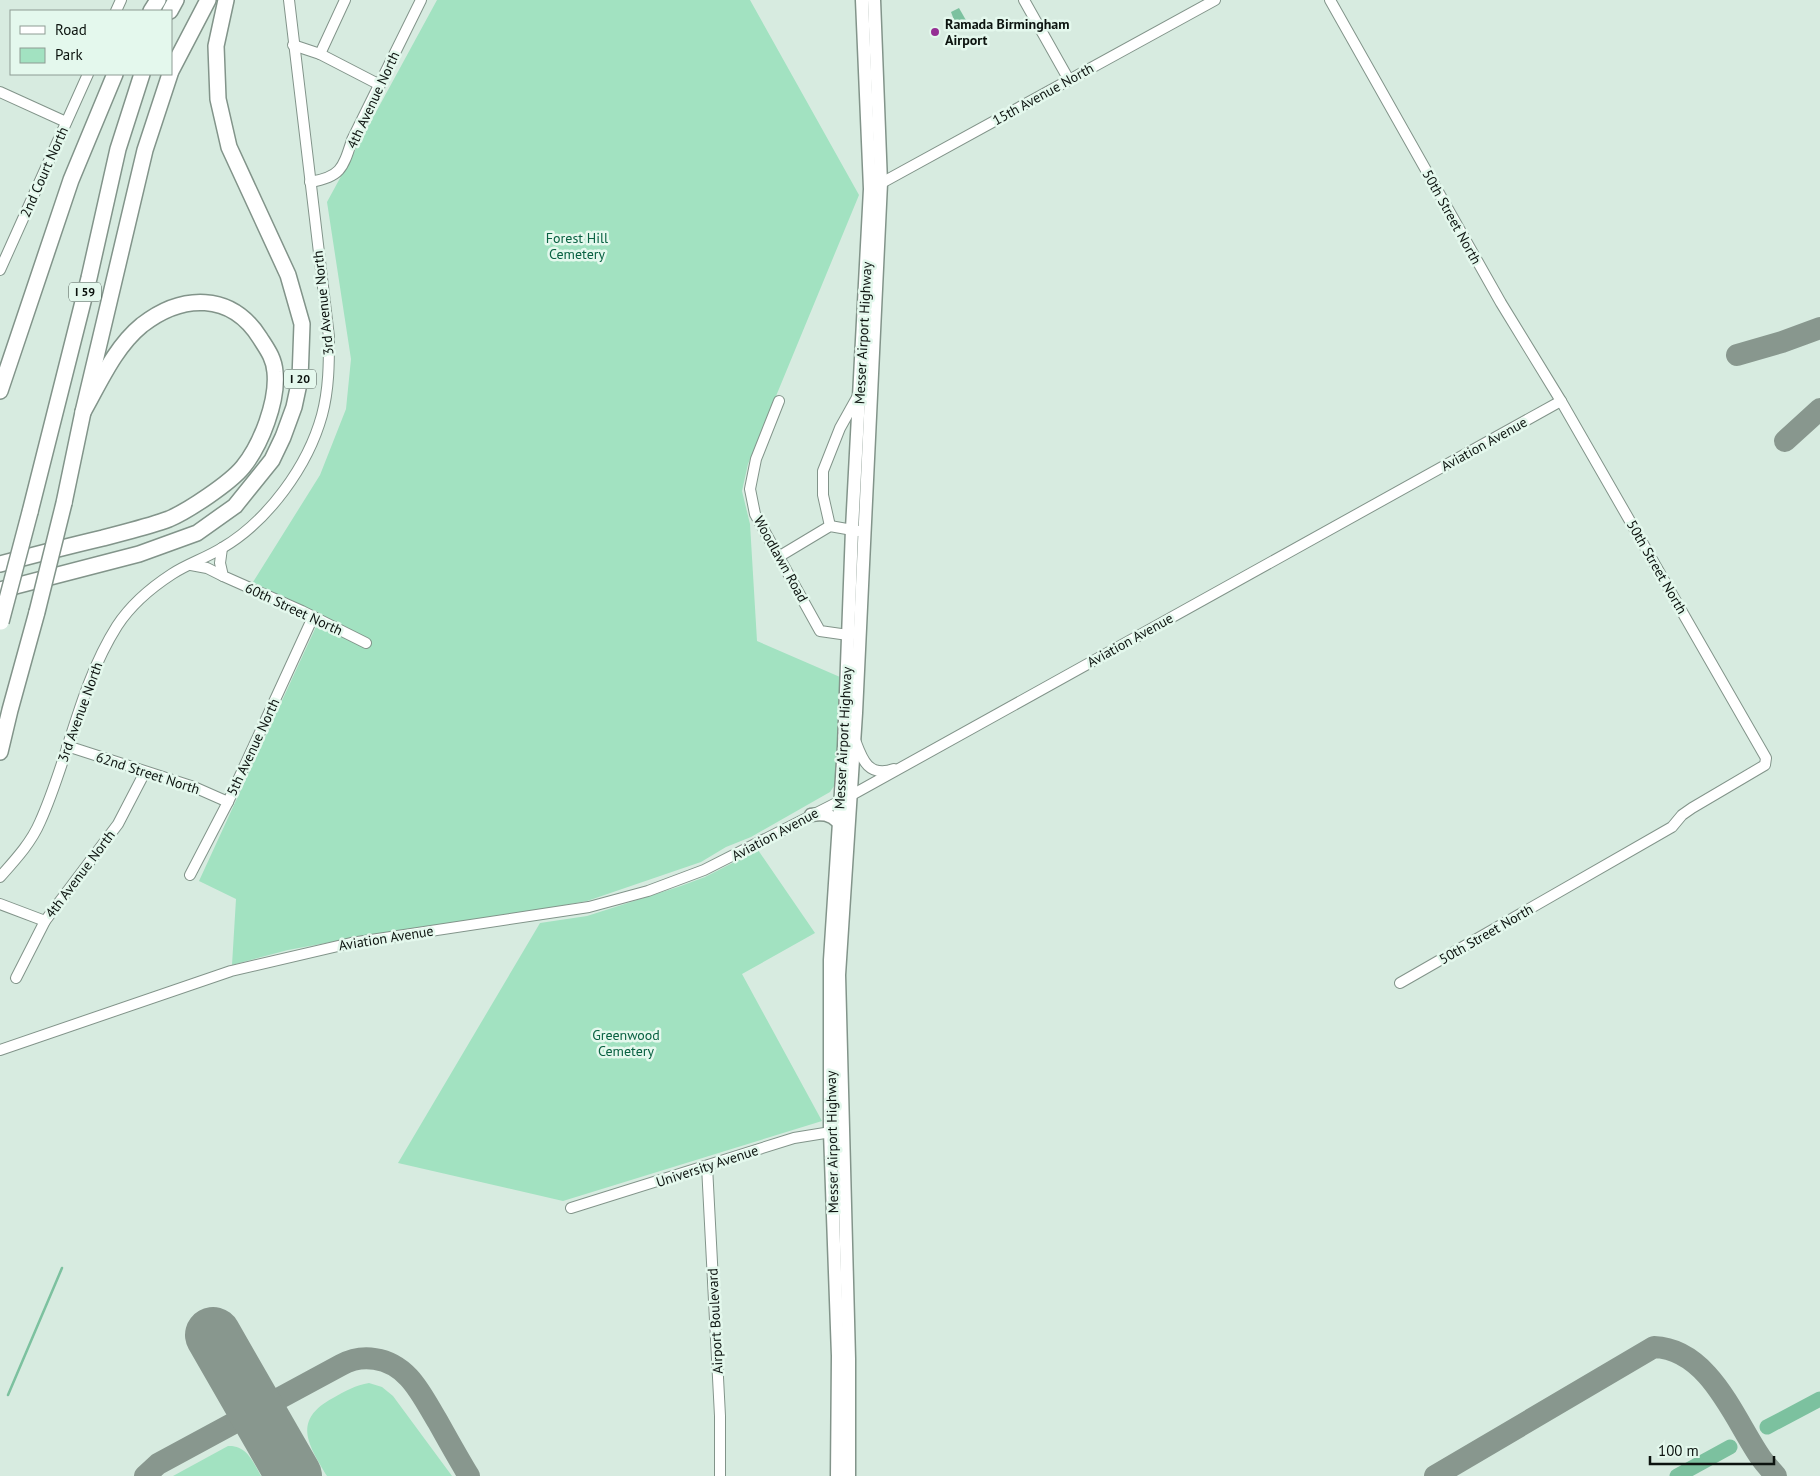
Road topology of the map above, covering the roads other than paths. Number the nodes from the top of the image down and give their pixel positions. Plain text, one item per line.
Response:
1 (208, 0) edge
2 (226, 0) edge
3 (289, 0) edge
4 (345, 0) edge
5 (421, 0) edge
6 (862, 0) edge
7 (874, 0) edge
8 (1024, 0) edge
9 (1215, 0) edge
10 (1330, 0) edge
11 (293, 45) junction
12 (320, 54) junction
13 (172, 71) edge
14 (88, 75) edge
15 (114, 75) edge
16 (142, 75) edge
17 (170, 75) edge
18 (1070, 80) junction
19 (380, 85) junction
20 (0, 92) edge
21 (66, 122) junction
22 (310, 182) junction
23 (876, 186) junction
24 (0, 268) edge
25 (0, 389) edge
26 (860, 392) junction
27 (779, 401) dead end
28 (1561, 401) junction
29 (83, 412) junction
30 (830, 526) junction
31 (858, 531) junction
32 (222, 548) junction
33 (780, 556) junction
34 (0, 564) edge
35 (191, 565) junction
36 (223, 576) junction
37 (0, 590) edge
38 (313, 617) junction
39 (0, 624) edge
40 (848, 635) junction
41 (366, 643) dead end
42 (854, 738) junction
43 (68, 746) junction
44 (0, 752) edge
45 (906, 764) junction
46 (145, 772) junction
47 (845, 798) junction
48 (228, 802) junction
49 (811, 815) junction
50 (838, 822) junction
51 (190, 875) dead end
52 (0, 877) edge
53 (0, 904) edge
54 (45, 921) junction
55 (16, 978) dead end
56 (1400, 983) dead end
57 (0, 1050) edge
58 (844, 1130) junction
59 (830, 1132) junction
60 (707, 1166) junction
61 (571, 1208) dead end
62 (720, 1476) edge
63 (837, 1476) edge
64 (849, 1476) edge

1 - 13 highway, I 59
2 - 37 highway, I 20
3 - 11 street, 3rd Avenue North
4 - 12 street
5 - 19 street, 4th Avenue North
6 - 23 main road, Messer Airport Highway
7 - 23 main road, Messer Airport Highway
8 - 18 street
9 - 18 street, 15th Avenue North
10 - 28 street, 50th Street North
11 - 12 street
11 - 22 street, 3rd Avenue North
12 - 19 street
14 - 21 street, 2nd Court North
15 - 25 highway
16 - 39 highway, I 59, bridge
17 - 29 highway, I 59
18 - 23 street, 15th Avenue North
19 - 22 street, 4th Avenue North
20 - 21 street
21 - 24 street, 2nd Court North
22 - 32 street, 3rd Avenue North
23 - 26 main road, Messer Airport Highway
23 - 31 main road, Messer Airport Highway
26 - 30 street
26 - 31 main road, Messer Airport Highway
27 - 33 street, Woodlawn Road
28 - 45 street, Aviation Avenue
28 - 56 street, 50th Street North
29 - 34 highway
29 - 44 highway, I 59, bridge
30 - 31 street
30 - 33 street
31 - 40 main road, Messer Airport Highway
31 - 42 main road, Messer Airport Highway
32 - 35 street, 3rd Avenue North
32 - 36 street
33 - 40 street, Woodlawn Road
35 - 36 street, 60th Street North
35 - 43 street, 3rd Avenue North
36 - 38 street, 60th Street North
38 - 41 street, 60th Street North
38 - 48 street, 5th Avenue North
40 - 47 main road, Messer Airport Highway
42 - 45 street
42 - 47 main road, Messer Airport Highway
43 - 46 street, 62nd Street North
43 - 52 street, 3rd Avenue North
45 - 47 street, Aviation Avenue
46 - 48 street, 62nd Street North
46 - 54 street, 4th Avenue North
47 - 49 street, Aviation Avenue
47 - 50 main road, Messer Airport Highway
47 - 58 main road, Messer Airport Highway
48 - 51 street, 5th Avenue North
49 - 50 main road
49 - 57 street, Aviation Avenue
50 - 59 main road, Messer Airport Highway
53 - 54 street
54 - 55 street, 4th Avenue North
58 - 59 street, University Avenue
58 - 64 main road, Messer Airport Highway
59 - 60 street, University Avenue
59 - 63 main road, Messer Airport Highway
60 - 61 street, University Avenue
60 - 62 street, Airport Boulevard

